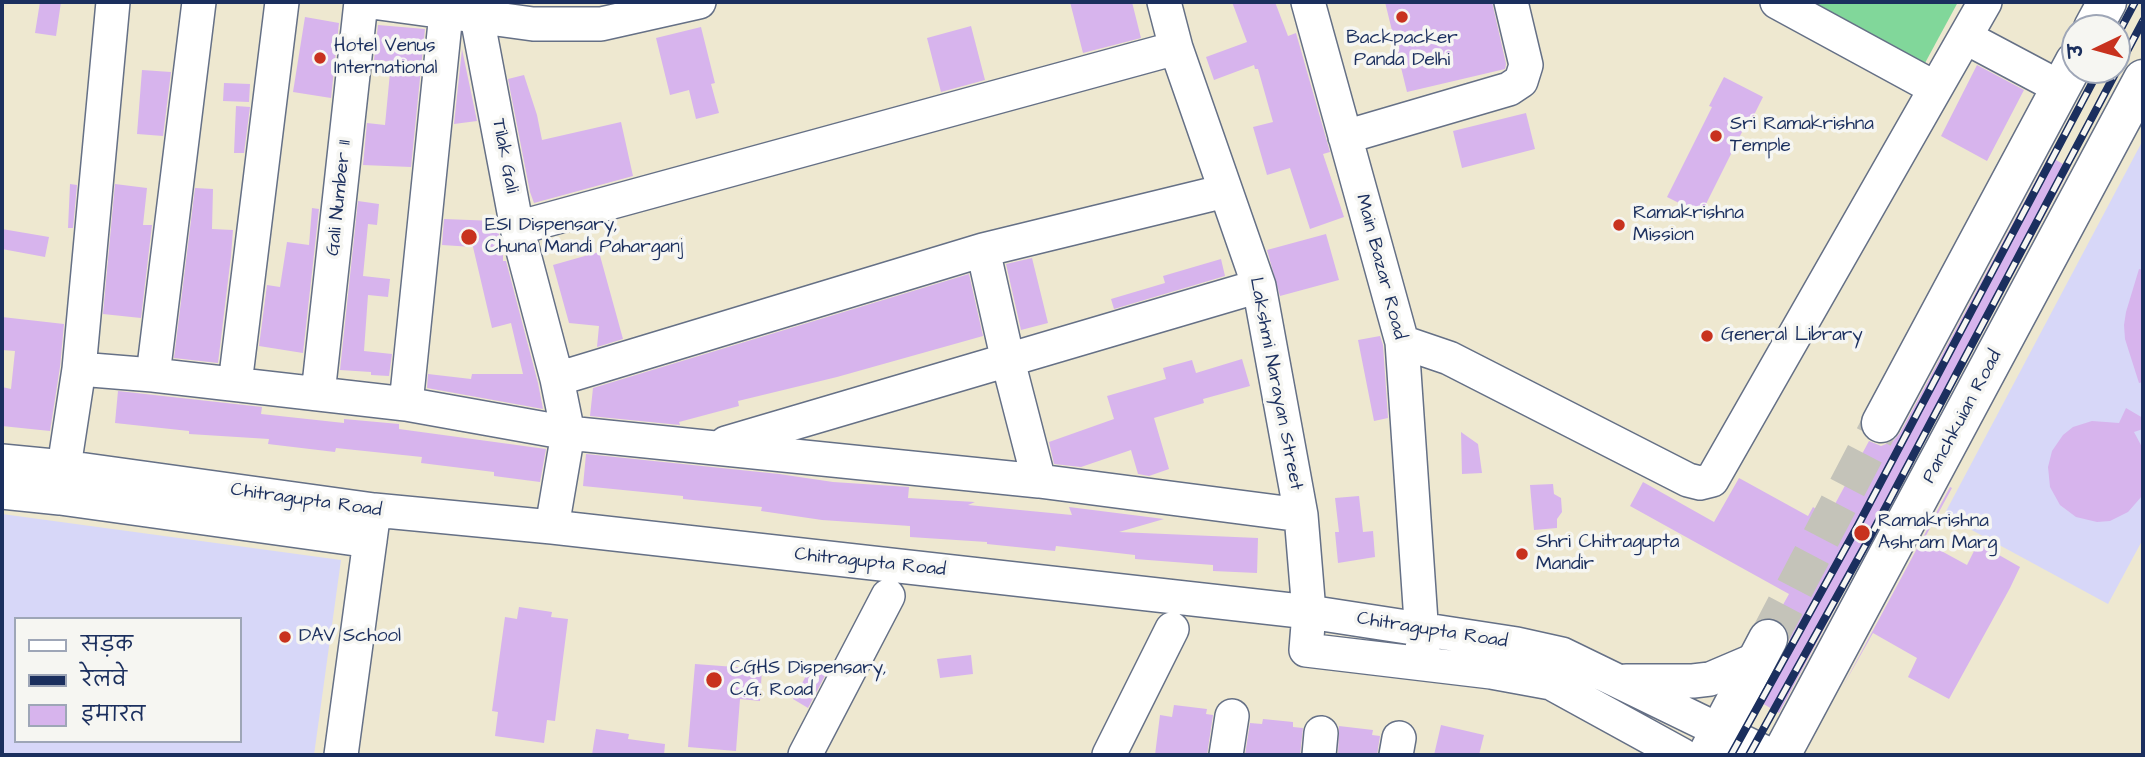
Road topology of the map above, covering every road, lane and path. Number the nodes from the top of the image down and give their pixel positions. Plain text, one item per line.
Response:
1 (113, 2) edge
2 (199, 2) edge
3 (282, 2) edge
4 (361, 2) edge
5 (372, 2) edge
6 (699, 2) edge
7 (1164, 2) edge
8 (1308, 2) edge
9 (1511, 2) edge
10 (1777, 2) edge
11 (1985, 2) edge
12 (465, 10) edge
13 (1965, 37) junction
14 (1176, 48) junction
15 (2061, 72) edge
16 (2143, 79) edge
17 (2063, 84) edge
18 (1935, 88) junction
19 (1345, 137) junction
20 (1225, 191) junction
21 (517, 228) junction
22 (982, 250) junction
23 (1259, 286) junction
24 (1402, 342) junction
25 (1008, 361) junction
26 (79, 369) junction
27 (153, 374) junction
28 (557, 379) junction
29 (235, 384) junction
30 (318, 394) junction
31 (406, 404) junction
32 (1881, 423) tunnel mouth
33 (568, 433) junction
34 (710, 447) junction
35 (2, 461) edge
36 (64, 467) junction
37 (1039, 481) junction
38 (2, 492) edge
39 (1301, 515) junction
40 (372, 526) junction
41 (552, 527) junction
42 (888, 596) dead end
43 (1310, 612) junction
44 (1172, 629) dead end
45 (1422, 630) junction
46 (1762, 649) joint
47 (1306, 650) joint
48 (1423, 664) junction
49 (1617, 681) junction
50 (1232, 716) dead end
51 (1632, 728) junction
52 (1713, 743) edge
53 (341, 755) edge
54 (806, 755) edge
55 (1109, 755) edge
56 (1226, 755) edge
57 (1651, 755) edge
58 (1682, 755) edge
59 (1770, 755) edge
60 (1781, 755) edge

1 - 26 street
2 - 27 street
3 - 29 street
4 - 30 street, Gali Number 11
5 - 12 street
6 - 12 street
7 - 14 street, Lakshmi Narayan Street
8 - 19 street, Main Bazar Road
9 - 19 street
10 - 18 street
11 - 13 street
12 - 21 street, Tilak Gali
12 - 31 street
13 - 15 street
13 - 18 street
14 - 20 street, Lakshmi Narayan Street
14 - 21 street
16 - 60 main road, Panchkuian Road
17 - 32 main road
18 - 24 street
19 - 24 street, Main Bazar Road
20 - 22 street
20 - 23 street, Lakshmi Narayan Street
21 - 28 street, Tilak Gali
22 - 25 street
22 - 28 street
23 - 25 street
23 - 39 street, Lakshmi Narayan Street
24 - 45 street, Main Bazar Road
25 - 34 street
25 - 37 street
26 - 27 street
26 - 36 street
27 - 29 street
28 - 33 street, Tilak Gali
29 - 30 street
30 - 31 street
31 - 33 street
33 - 34 street
33 - 41 street
34 - 37 street
35 - 36 street, Chitragupta Road
36 - 40 street, Chitragupta Road
37 - 39 street
38 - 40 street, Chitragupta Road
39 - 43 street, Lakshmi Narayan Street
40 - 41 street, Chitragupta Road
40 - 53 street
41 - 43 street, Chitragupta Road
42 - 54 street
43 - 45 street, Chitragupta Road
43 - 47 street, Lakshmi Narayan Street
44 - 55 street
45 - 48 street, Main Bazar Road
45 - 49 street, Chitragupta Road
46 - 49 street
46 - 52 main road
47 - 48 street, Chitragupta Road
48 - 51 street, Chitragupta Road
49 - 52 street, Chitragupta Road
50 - 56 street
51 - 57 street
51 - 58 street, Chitragupta Road
52 - 59 street

